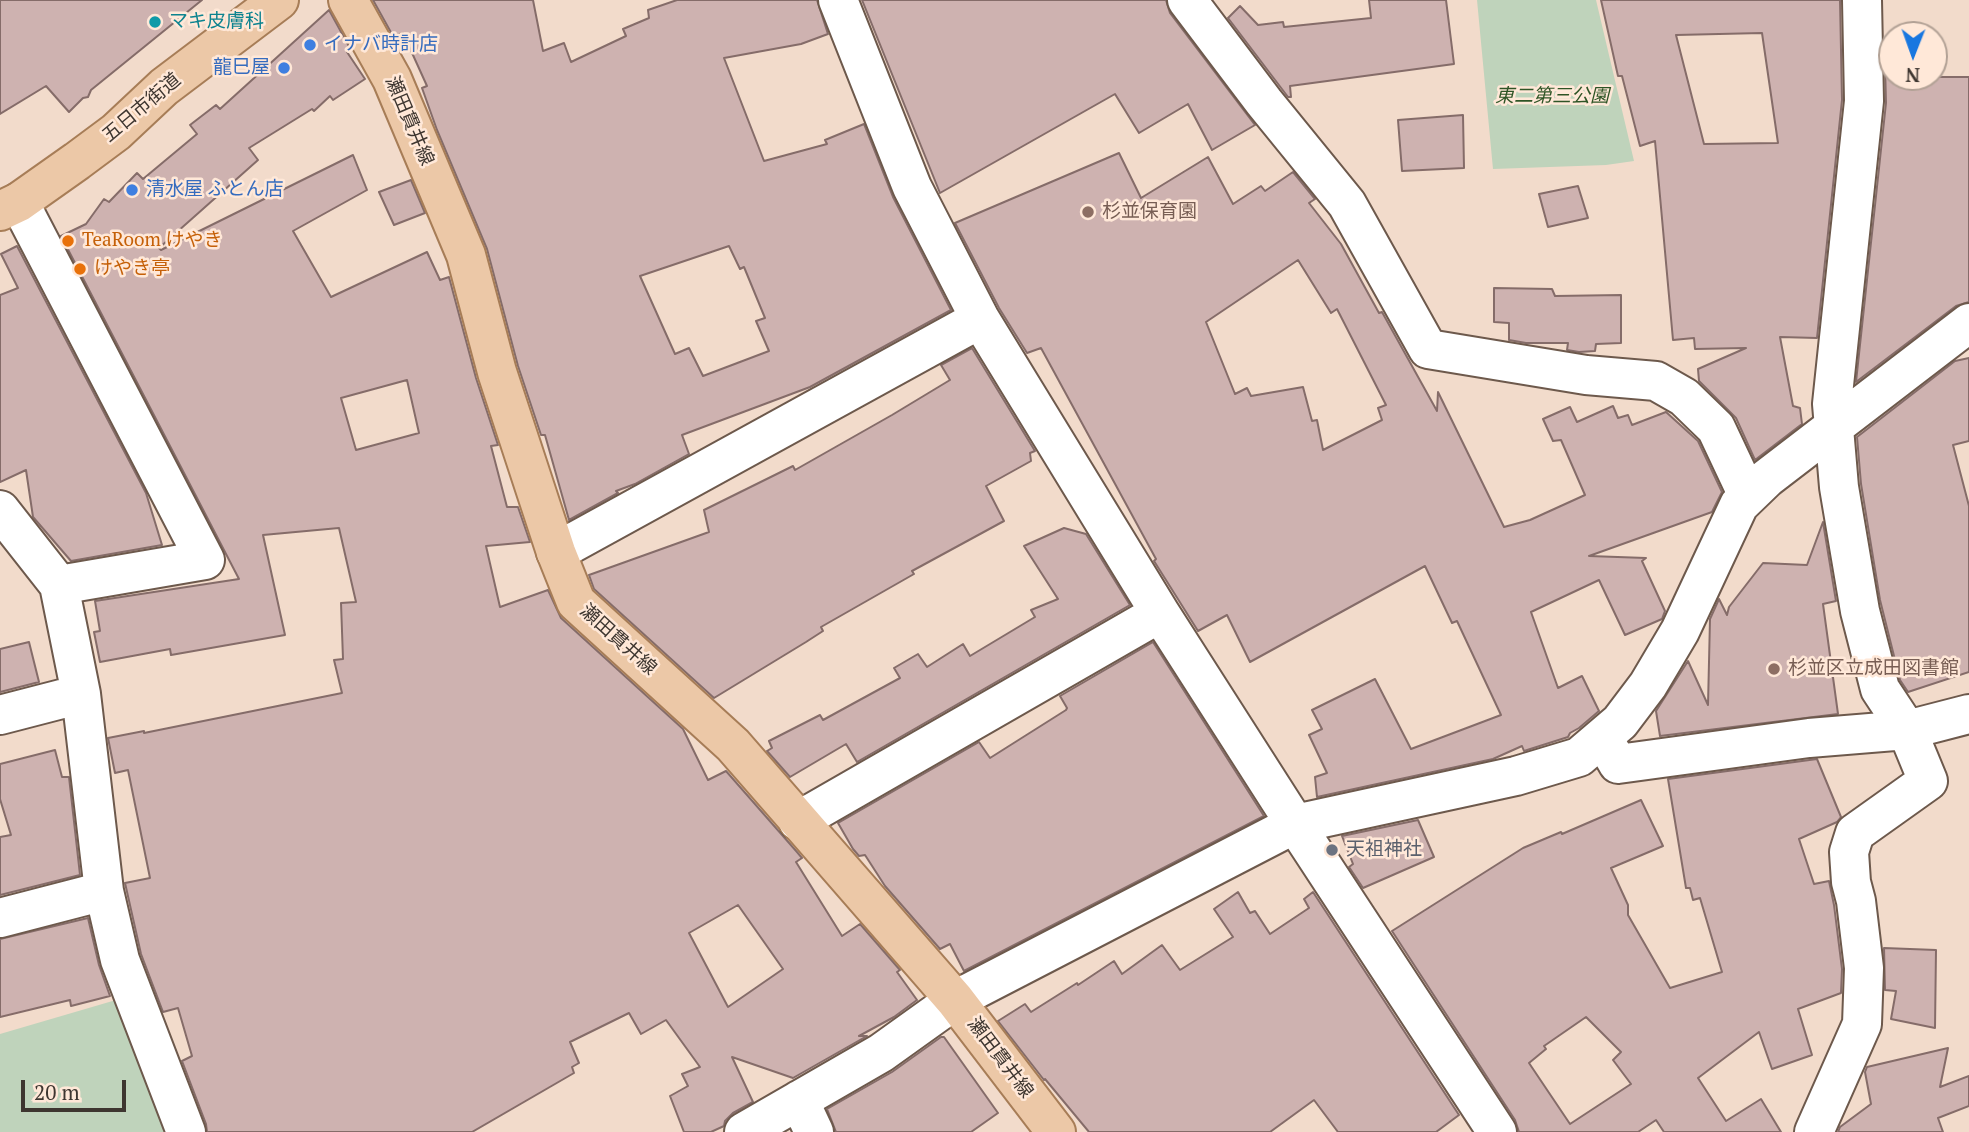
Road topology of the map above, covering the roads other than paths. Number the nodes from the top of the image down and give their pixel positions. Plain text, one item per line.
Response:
1 (279, 0) edge
2 (348, 0) edge
3 (838, 0) edge
4 (1187, 0) edge
5 (1862, 0) edge
6 (9, 206) edge
7 (980, 319) junction
8 (1969, 323) edge
9 (1834, 425) junction
10 (1748, 496) junction
11 (0, 510) edge
12 (556, 552) junction
13 (60, 585) junction
14 (1160, 613) junction
15 (81, 694) junction
16 (1969, 714) edge
17 (0, 715) edge
18 (1907, 730) junction
19 (1603, 738) junction
20 (797, 821) junction
21 (1294, 824) junction
22 (104, 891) junction
23 (0, 918) edge
24 (955, 1000) junction
25 (807, 1116) edge
26 (186, 1132) edge
27 (744, 1132) edge
28 (1056, 1132) edge
29 (1497, 1132) edge
30 (1814, 1132) edge

1 - 6 main road, 五日市街道
2 - 12 main road, 瀬田貫井線
3 - 7 street
4 - 10 street
5 - 9 street
6 - 13 street
7 - 12 street
7 - 14 street
8 - 9 street
9 - 10 street
9 - 18 street
10 - 19 street
11 - 13 street
12 - 20 main road, 瀬田貫井線
13 - 15 street
14 - 20 street
14 - 21 street
15 - 17 street
15 - 22 street
16 - 18 street
18 - 19 street
18 - 30 street
19 - 21 street
20 - 24 main road, 瀬田貫井線
21 - 24 street
21 - 29 street
22 - 23 street
22 - 26 street
24 - 25 street
24 - 28 main road, 瀬田貫井線
25 - 27 street

